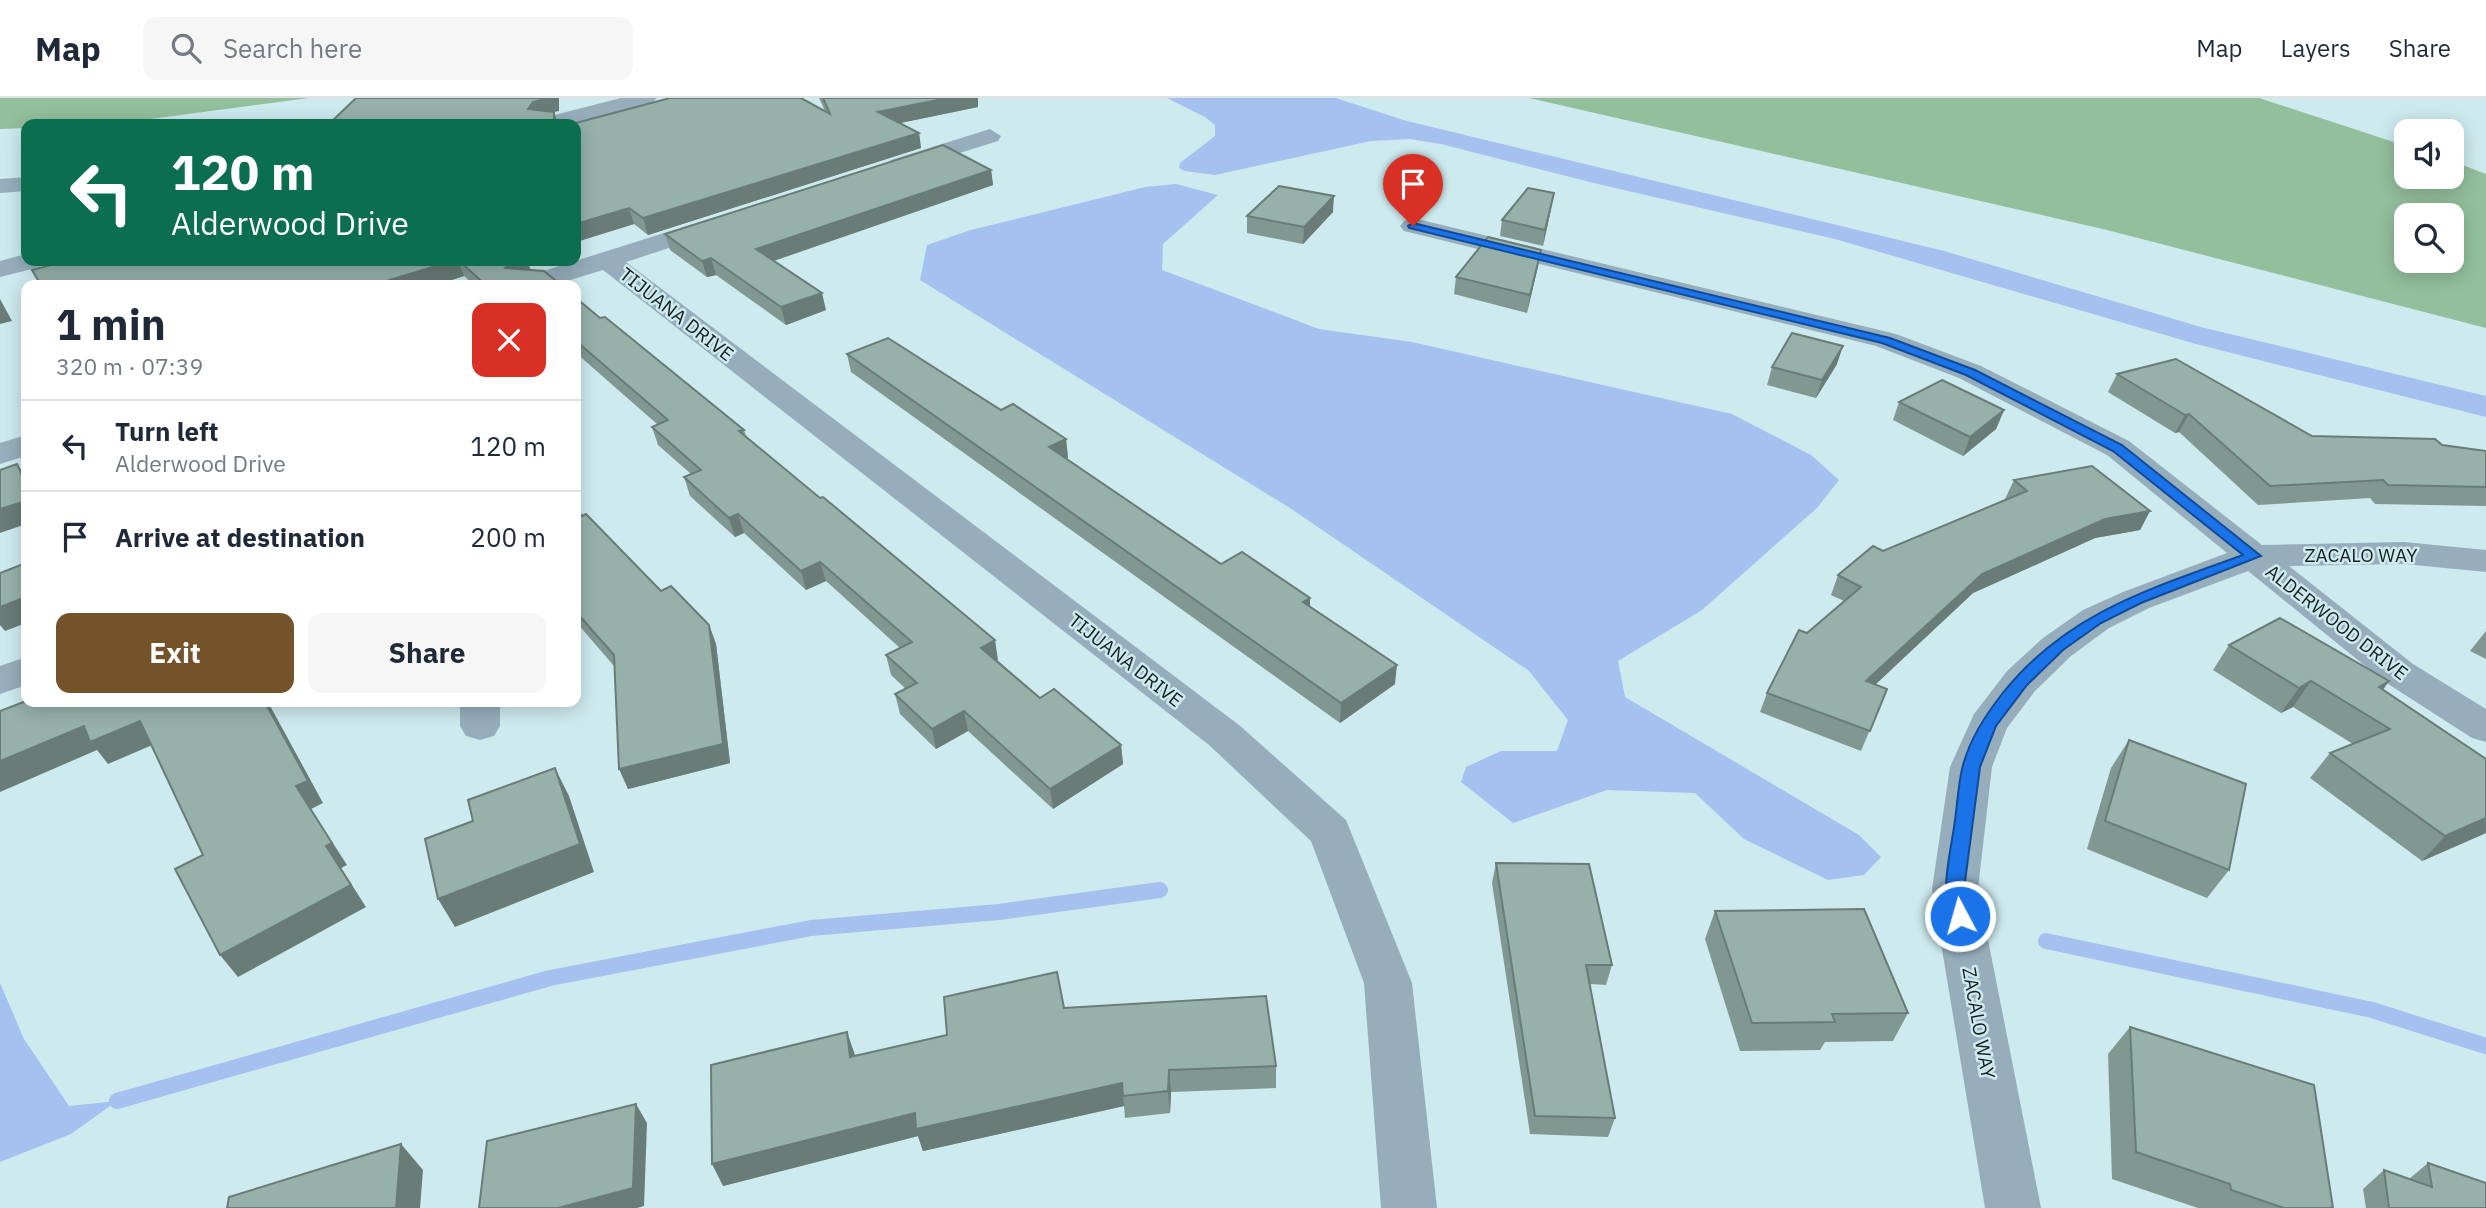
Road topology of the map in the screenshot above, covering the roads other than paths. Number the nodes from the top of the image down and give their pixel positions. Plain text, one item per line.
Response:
1 (646, 98) edge
2 (566, 119) edge
3 (990, 136) dead end
4 (871, 174) edge
5 (21, 185) edge
6 (0, 187) edge
7 (739, 217) edge
8 (1413, 226) dead end
9 (607, 260) junction
10 (21, 264) edge
11 (0, 269) edge
12 (544, 280) edge
13 (21, 447) edge
14 (0, 454) edge
15 (2254, 556) junction
16 (2486, 561) edge
17 (21, 672) edge
18 (0, 681) edge
19 (2486, 728) edge
20 (1409, 1208) edge
21 (2013, 1208) edge

1 - 2 street
3 - 4 street
5 - 6 street
7 - 9 street
8 - 15 street, ALDERWOOD DRIVE
9 - 12 street
9 - 20 street, TIJUANA DRIVE
10 - 11 street
13 - 14 street
15 - 16 street, ZACALO WAY
15 - 19 street, ALDERWOOD DRIVE
15 - 21 street, ZACALO WAY
17 - 18 street

